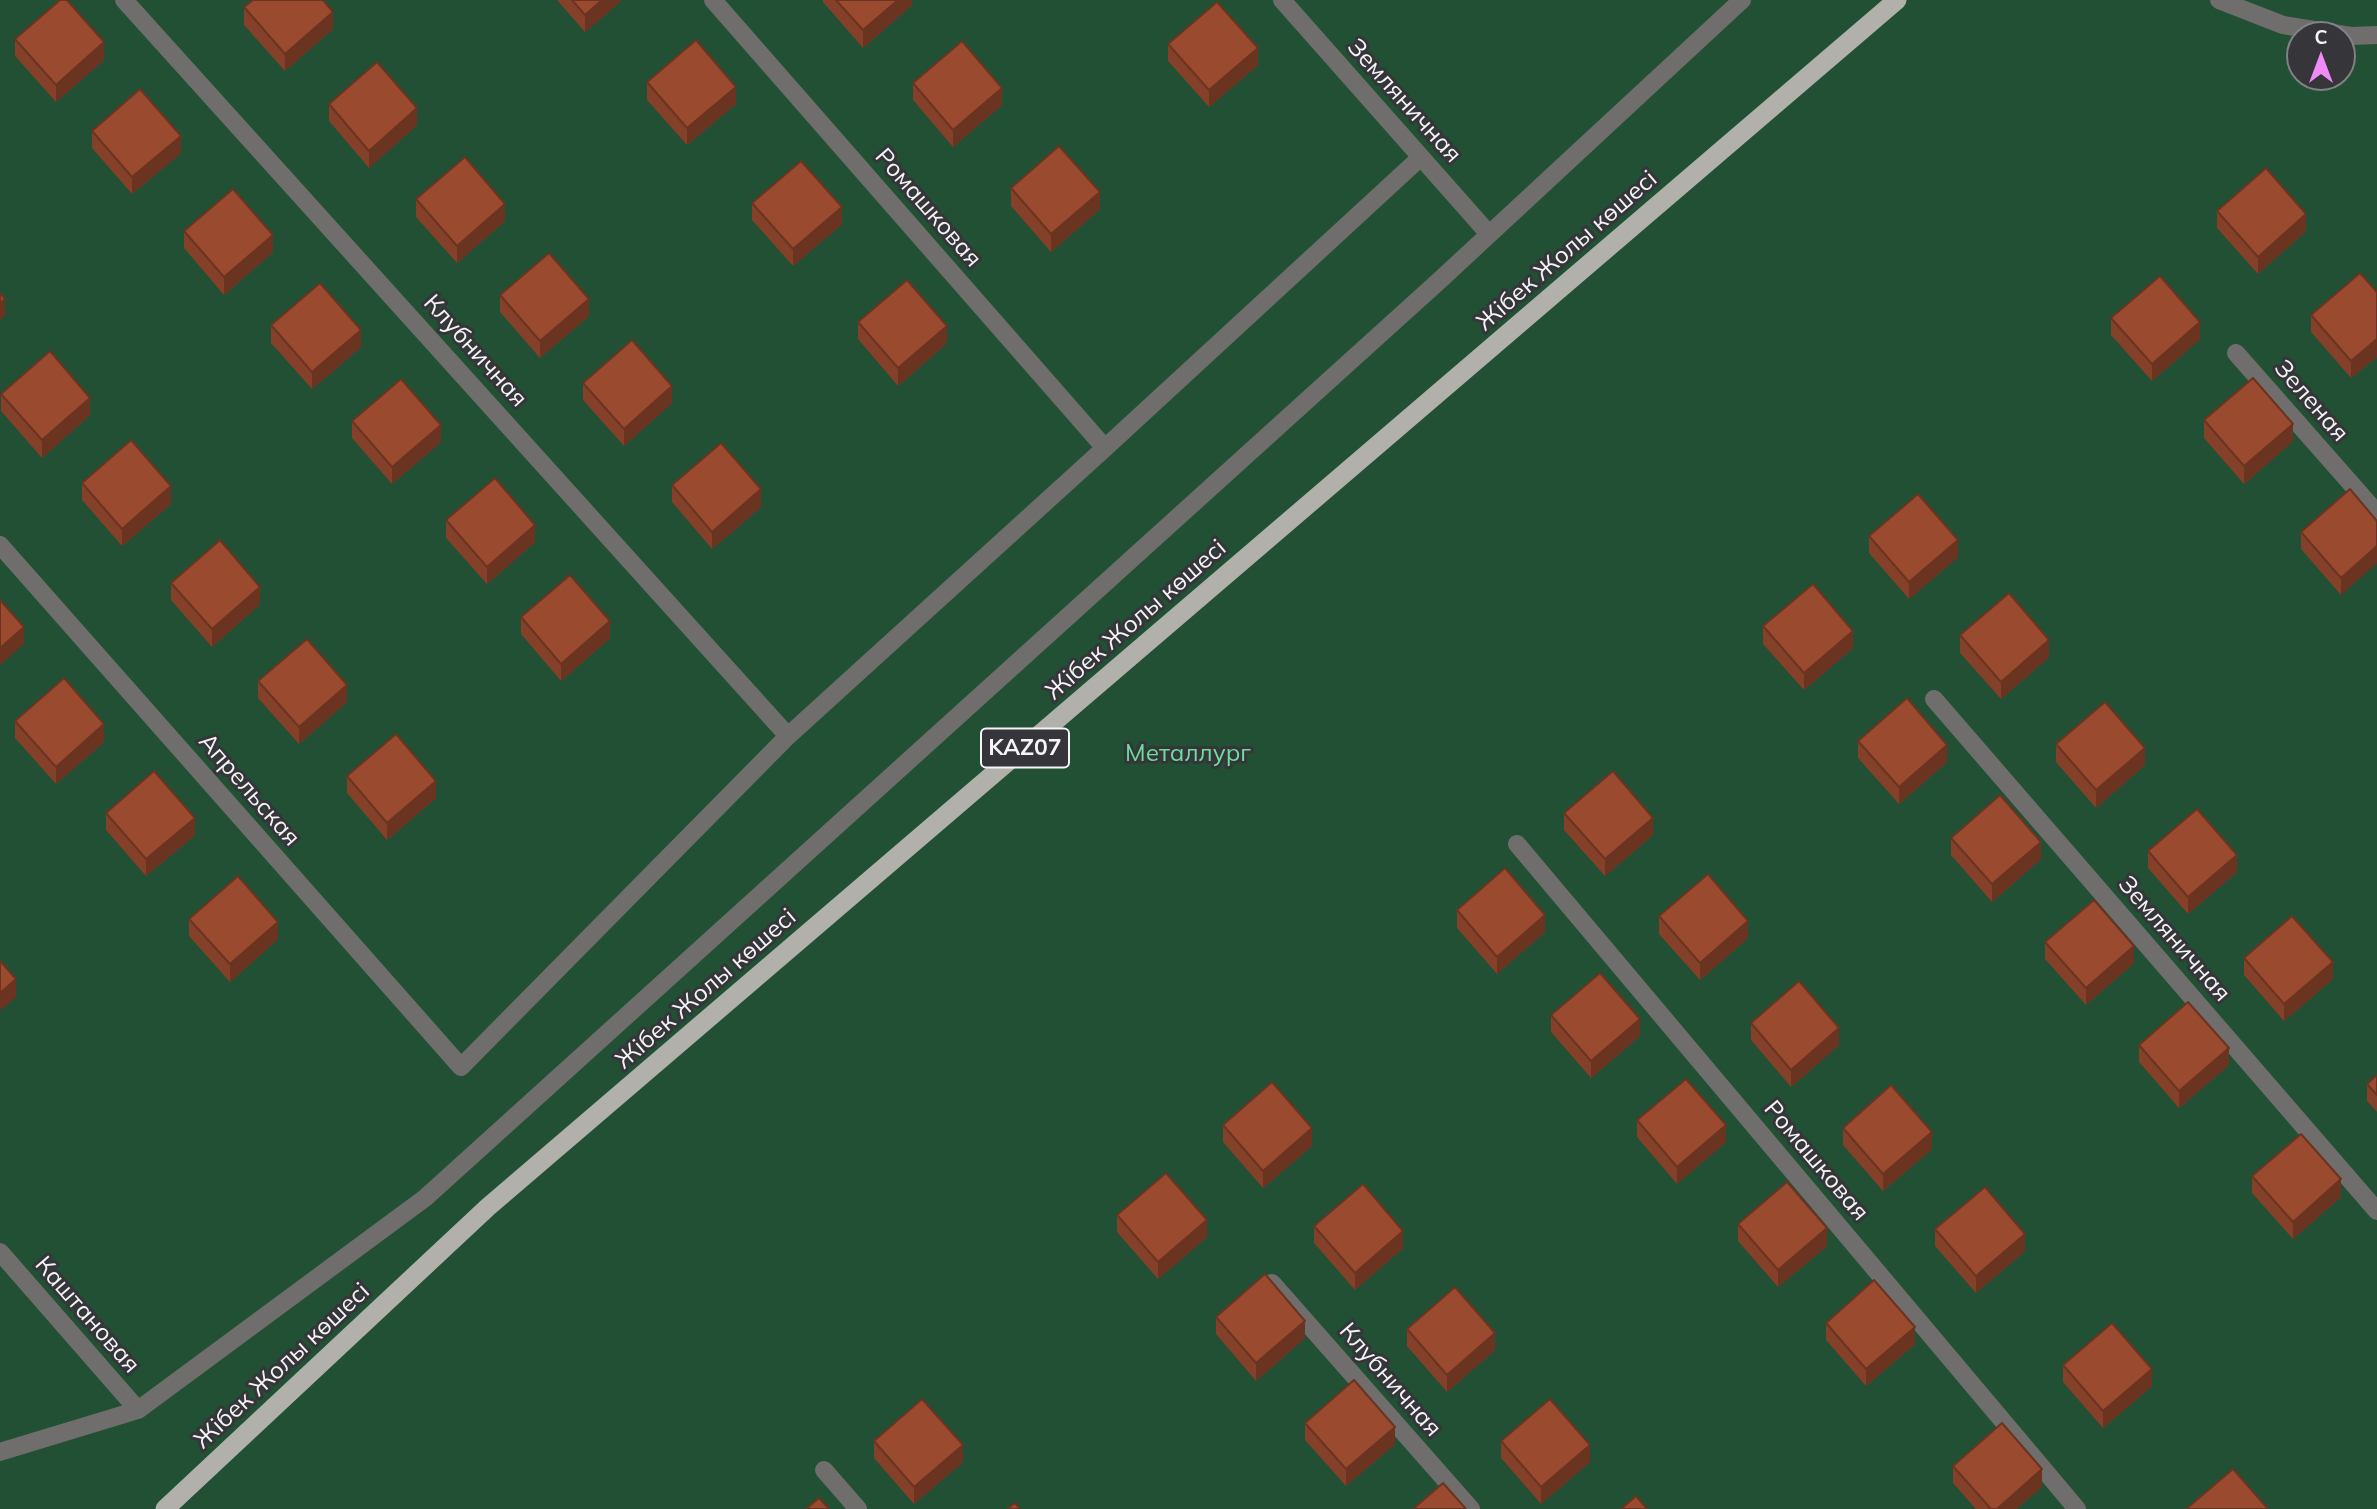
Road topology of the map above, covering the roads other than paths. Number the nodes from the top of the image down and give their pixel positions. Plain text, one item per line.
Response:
1 (124, 0) edge
2 (713, 0) edge
3 (1282, 0) edge
4 (1742, 0) edge
5 (1897, 0) edge
6 (2219, 0) edge
7 (2377, 35) edge
8 (1421, 157) junction
9 (1489, 234) junction
10 (2236, 353) dead end
11 (1105, 448) junction
12 (2377, 513) edge
13 (0, 545) edge
14 (1934, 699) dead end
15 (788, 736) junction
16 (1517, 844) dead end
17 (2377, 1211) edge
18 (0, 1252) edge
19 (1272, 1283) edge
20 (138, 1410) junction
21 (0, 1452) edge
22 (824, 1470) dead end
23 (164, 1509) edge
24 (858, 1509) edge
25 (1471, 1509) edge
26 (2077, 1509) edge

1 - 15 street, Клубничная
2 - 11 street, Ромашковая
3 - 8 street, Земляничная
4 - 9 street
5 - 23 highway, Жібек Жолы көшесі / KAZ07
6 - 7 street
8 - 9 street, Земляничная
8 - 11 street
9 - 20 street
10 - 12 street, Зеленая
11 - 15 street
13 - 15 street, Апрельская
14 - 17 street, Земляничная
16 - 26 street, Ромашковая
18 - 20 street, Каштановая
19 - 25 street, Клубничная
20 - 21 street
22 - 24 street

